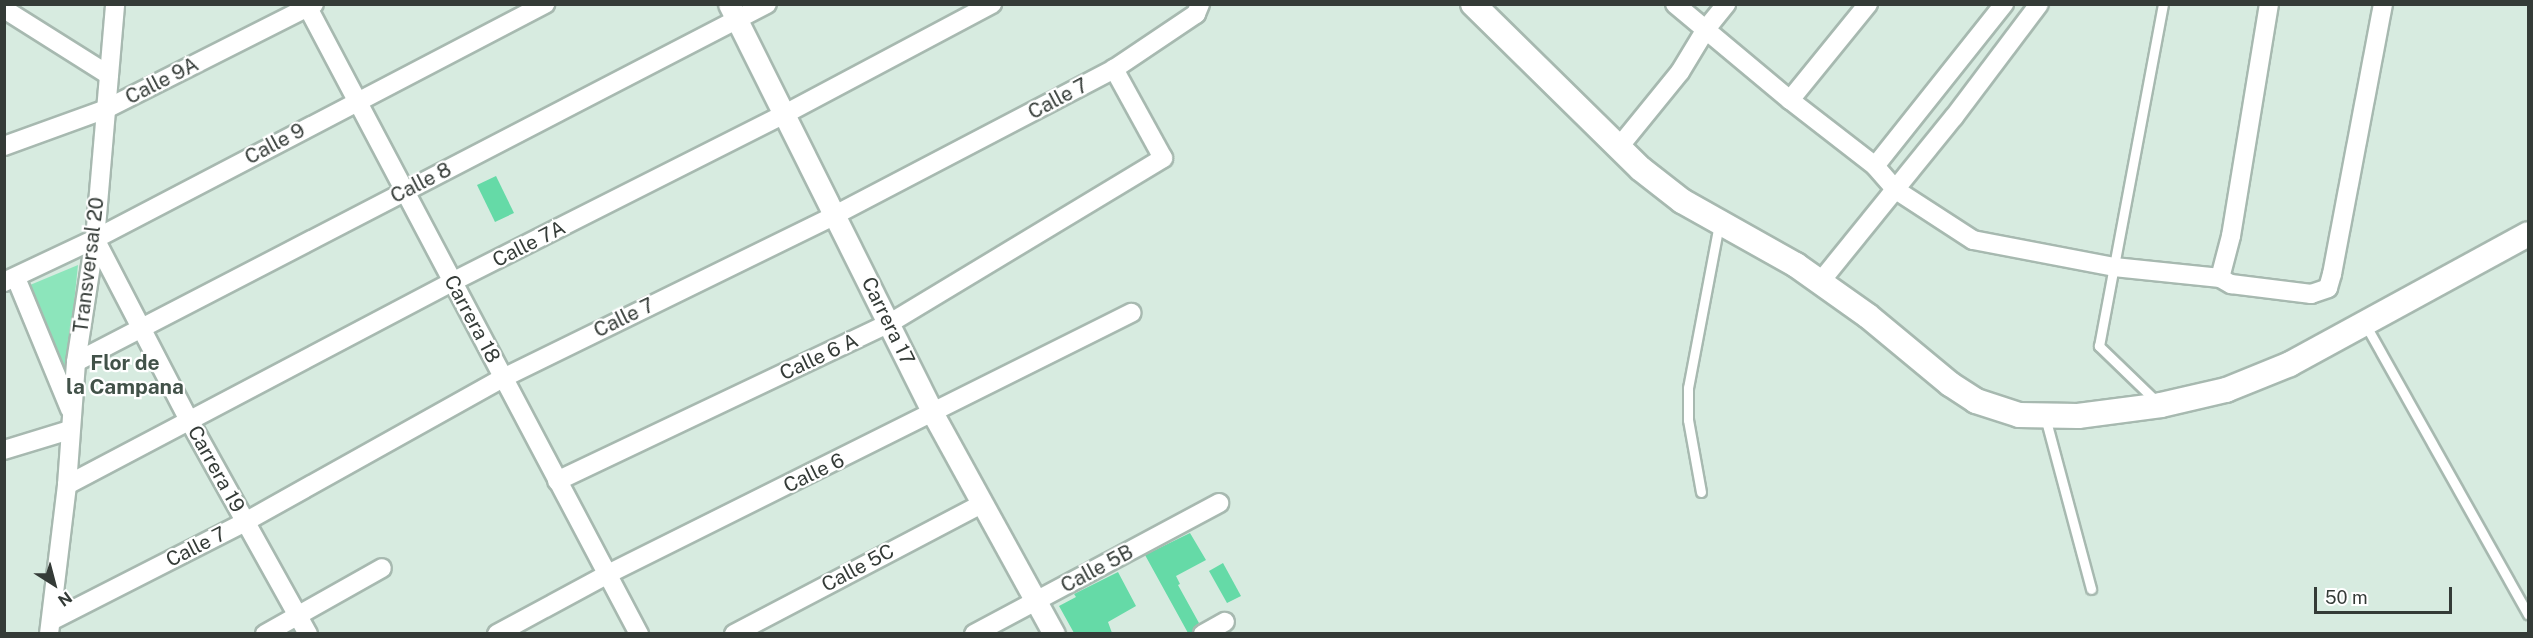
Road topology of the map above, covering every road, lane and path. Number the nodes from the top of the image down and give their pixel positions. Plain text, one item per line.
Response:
1 (115, 4) edge
2 (545, 4) edge
3 (767, 4) edge
4 (992, 4) edge
5 (1473, 4) edge
6 (1675, 4) edge
7 (1726, 4) edge
8 (1868, 4) edge
9 (2004, 4) edge
10 (2039, 4) edge
11 (2163, 4) edge
12 (2269, 4) edge
13 (2383, 4) edge
14 (310, 6) edge
15 (4, 9) edge
16 (1198, 10) edge
17 (733, 12) edge
18 (1706, 29) junction
19 (1114, 69) junction
20 (109, 75) junction
21 (1790, 100) junction
22 (357, 101) junction
23 (106, 109) junction
24 (783, 115) junction
25 (4, 146) edge
26 (1618, 147) junction
27 (1875, 166) junction
28 (1896, 190) junction
29 (404, 192) junction
30 (835, 215) junction
31 (1719, 221) junction
32 (2529, 234) edge
33 (95, 239) junction
34 (2114, 267) junction
35 (2220, 278) junction
36 (10, 280) edge
37 (1821, 281) junction
38 (452, 282) junction
39 (1131, 313) dead end
40 (890, 323) junction
41 (2365, 324) junction
42 (141, 328) junction
43 (76, 362) junction
44 (502, 378) junction
45 (2161, 405) junction
46 (933, 414) junction
47 (2045, 415) junction
48 (70, 421) junction
49 (190, 422) junction
50 (4, 450) edge
51 (557, 481) junction
52 (67, 485) junction
53 (1701, 492) dead end
54 (983, 503) junction
55 (1219, 503) dead end
56 (245, 522) junction
57 (382, 568) dead end
58 (608, 574) junction
59 (2091, 589) dead end
60 (1037, 601) junction
61 (2529, 614) edge
62 (298, 616) junction
63 (1225, 622) dead end
64 (50, 627) edge
65 (265, 633) edge
66 (308, 633) edge
67 (497, 633) edge
68 (639, 633) edge
69 (734, 633) edge
70 (974, 633) edge
71 (1054, 633) edge
72 (1203, 633) edge

1 - 20 street, Transversal 20
2 - 22 street, Calle 9
3 - 17 street, Calle 8
4 - 24 street, Calle 7A
5 - 26 main road
6 - 18 street
7 - 18 street
8 - 21 street
9 - 27 street
10 - 28 street
11 - 34 lane
12 - 35 street
13 - 35 street
14 - 22 street, Carrera 18
14 - 23 street, Calle 9A
15 - 20 street
16 - 19 street, Calle 7
17 - 24 street, Carrera 17
17 - 29 street, Calle 8
18 - 21 street
18 - 26 street
19 - 30 street, Calle 7
19 - 40 street, Calle 6 A
20 - 23 street, Transversal 20
21 - 27 street
22 - 29 street, Carrera 18
22 - 33 street, Calle 9
23 - 25 street, Calle 9A
23 - 33 street, Transversal 20
24 - 30 street, Carrera 17
24 - 38 street, Calle 7A
26 - 31 main road
27 - 28 street
28 - 34 street
28 - 37 street
29 - 38 street, Carrera 18
29 - 42 street, Calle 8
30 - 40 street, Carrera 17
30 - 44 street, Calle 7
31 - 37 main road
31 - 53 lane
32 - 41 main road
33 - 36 street, Calle 9
33 - 42 street, Carrera 19
33 - 43 street, Transversal 20
34 - 35 street
34 - 45 lane
36 - 48 street
37 - 47 main road
38 - 44 street, Carrera 18
38 - 49 street, Calle 7A
39 - 46 street, Calle 6
40 - 46 street, Carrera 17
40 - 51 street, Calle 6 A
41 - 45 main road
41 - 61 lane
42 - 43 street, Calle 8
42 - 49 street, Carrera 19
43 - 48 street, Transversal 20
44 - 51 street, Carrera 18
44 - 56 street, Calle 7
45 - 47 main road
46 - 54 street, Carrera 17
46 - 58 street, Calle 6
47 - 59 lane
48 - 50 street
48 - 52 street, Transversal 20
49 - 52 street, Calle 7A
49 - 56 street, Carrera 19
51 - 58 street, Carrera 18
52 - 64 street, Transversal 20
54 - 60 street, Carrera 17
54 - 69 street, Calle 5C
55 - 60 street, Calle 5B
56 - 62 street, Carrera 19
56 - 64 street, Calle 7
57 - 62 street
58 - 67 street, Calle 6
58 - 68 street, Carrera 18
60 - 70 street, Calle 5B
60 - 71 street, Carrera 17
62 - 65 street
62 - 66 street, Carrera 19
63 - 72 street

